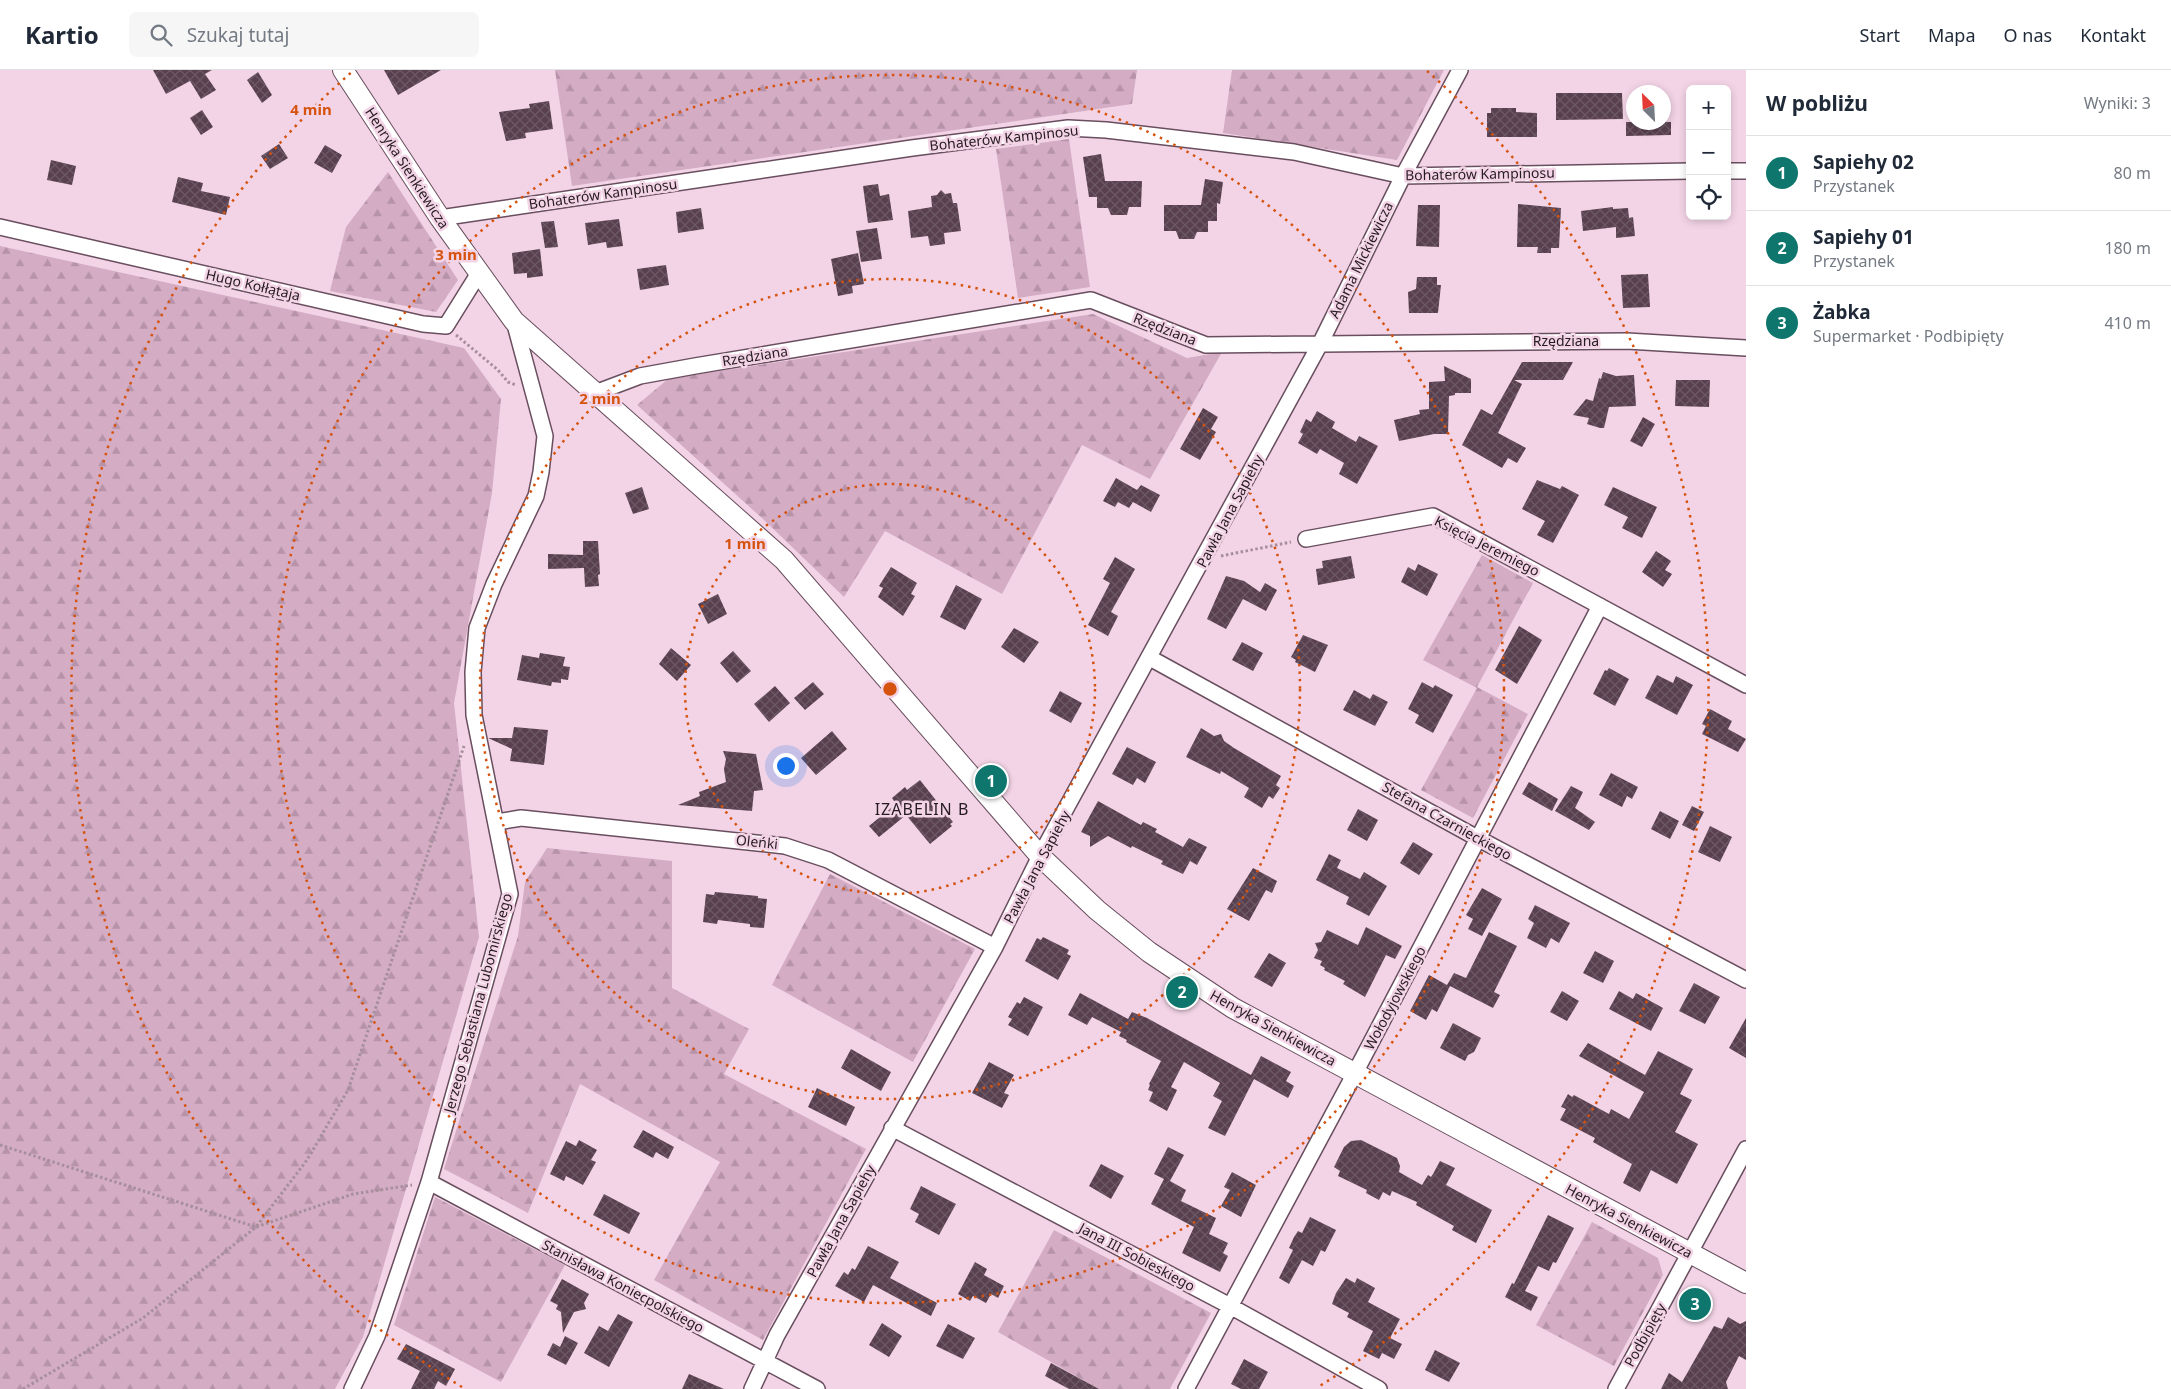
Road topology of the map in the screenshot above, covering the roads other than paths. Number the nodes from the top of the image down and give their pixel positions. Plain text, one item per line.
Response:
1 (343, 70) edge
2 (1460, 70) edge
3 (1746, 170) edge
4 (1686, 171) edge
5 (1731, 171) edge
6 (1402, 176) junction
7 (440, 218) junction
8 (0, 227) edge
9 (479, 273) junction
10 (514, 321) junction
11 (1320, 344) junction
12 (1746, 348) edge
13 (595, 393) junction
14 (1306, 539) road end
15 (1600, 606) junction
16 (1150, 658) junction
17 (1746, 684) edge
18 (497, 822) junction
19 (1479, 839) junction
20 (1040, 856) junction
21 (995, 947) junction
22 (1746, 980) edge
23 (1355, 1073) junction
24 (892, 1128) junction
25 (1746, 1149) edge
26 (429, 1182) junction
27 (1690, 1253) junction
28 (1746, 1283) edge
29 (1230, 1306) junction
30 (766, 1362) junction
31 (352, 1389) edge
32 (752, 1389) edge
33 (817, 1389) edge
34 (1186, 1389) edge
35 (1379, 1389) edge
36 (1616, 1389) edge

1 - 7 street, Henryka Sienkiewicza
2 - 6 street, Adama Mickiewicza
3 - 5 street
4 - 6 street, Bohaterów Kampinosu
6 - 7 street, Bohaterów Kampinosu
6 - 11 street, Adama Mickiewicza
7 - 9 street, Henryka Sienkiewicza
8 - 9 street, Hugo Kołłątaja
9 - 10 street, Henryka Sienkiewicza
10 - 13 street, Henryka Sienkiewicza
10 - 18 street, Jerzego Sebastiana Lubomirskiego
11 - 12 street, Rzędziana
11 - 13 street, Rzędziana
11 - 16 street, Pawła Jana Sapiehy
13 - 20 street, Henryka Sienkiewicza
14 - 15 street, Księcia Jeremiego
15 - 17 street, Księcia Jeremiego
15 - 19 street, Wołodyjowskiego
16 - 19 street, Stefana Czarnieckiego
16 - 20 street, Pawła Jana Sapiehy
18 - 21 street, Oleńki
18 - 26 street, Jerzego Sebastiana Lubomirskiego
19 - 22 street, Stefana Czarnieckiego
19 - 23 street, Wołodyjowskiego
20 - 21 street, Pawła Jana Sapiehy
20 - 23 street, Henryka Sienkiewicza
21 - 24 street, Pawła Jana Sapiehy
23 - 27 street, Henryka Sienkiewicza
23 - 29 street, Wołodyjowskiego
24 - 29 street, Jana III Sobieskiego
24 - 30 street, Pawła Jana Sapiehy
25 - 27 street, Podbipięty
26 - 30 street, Stanisława Koniecpolskiego
26 - 31 street, Jerzego Sebastiana Lubomirskiego
27 - 28 street, Henryka Sienkiewicza
27 - 36 street, Podbipięty
29 - 34 street, Wołodyjowskiego
29 - 35 street, Jana III Sobieskiego
30 - 32 street, Pawła Jana Sapiehy
30 - 33 street, Stanisława Koniecpolskiego

